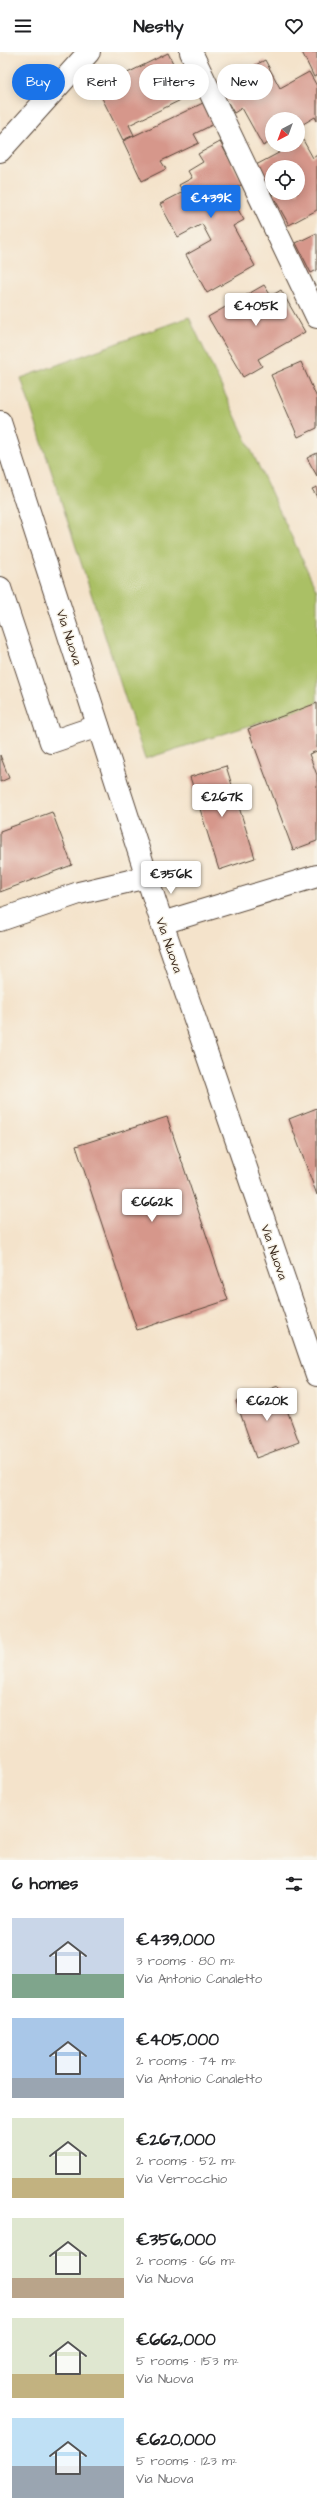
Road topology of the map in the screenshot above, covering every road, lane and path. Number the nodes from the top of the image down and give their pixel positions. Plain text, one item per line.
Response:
1 (89, 52) edge
2 (191, 52) edge
3 (0, 151) edge
4 (317, 317) edge
5 (0, 422) edge
6 (0, 588) edge
7 (98, 726) junction
8 (317, 876) edge
9 (147, 877) junction
10 (0, 920) edge
11 (162, 923) junction
12 (317, 1375) edge

1 - 3 main road
2 - 4 main road
5 - 7 main road, Via Nuova
6 - 7 main road
7 - 9 main road, Via Nuova
8 - 11 main road
9 - 10 main road
9 - 11 main road, Via Nuova
11 - 12 main road, Via Nuova

